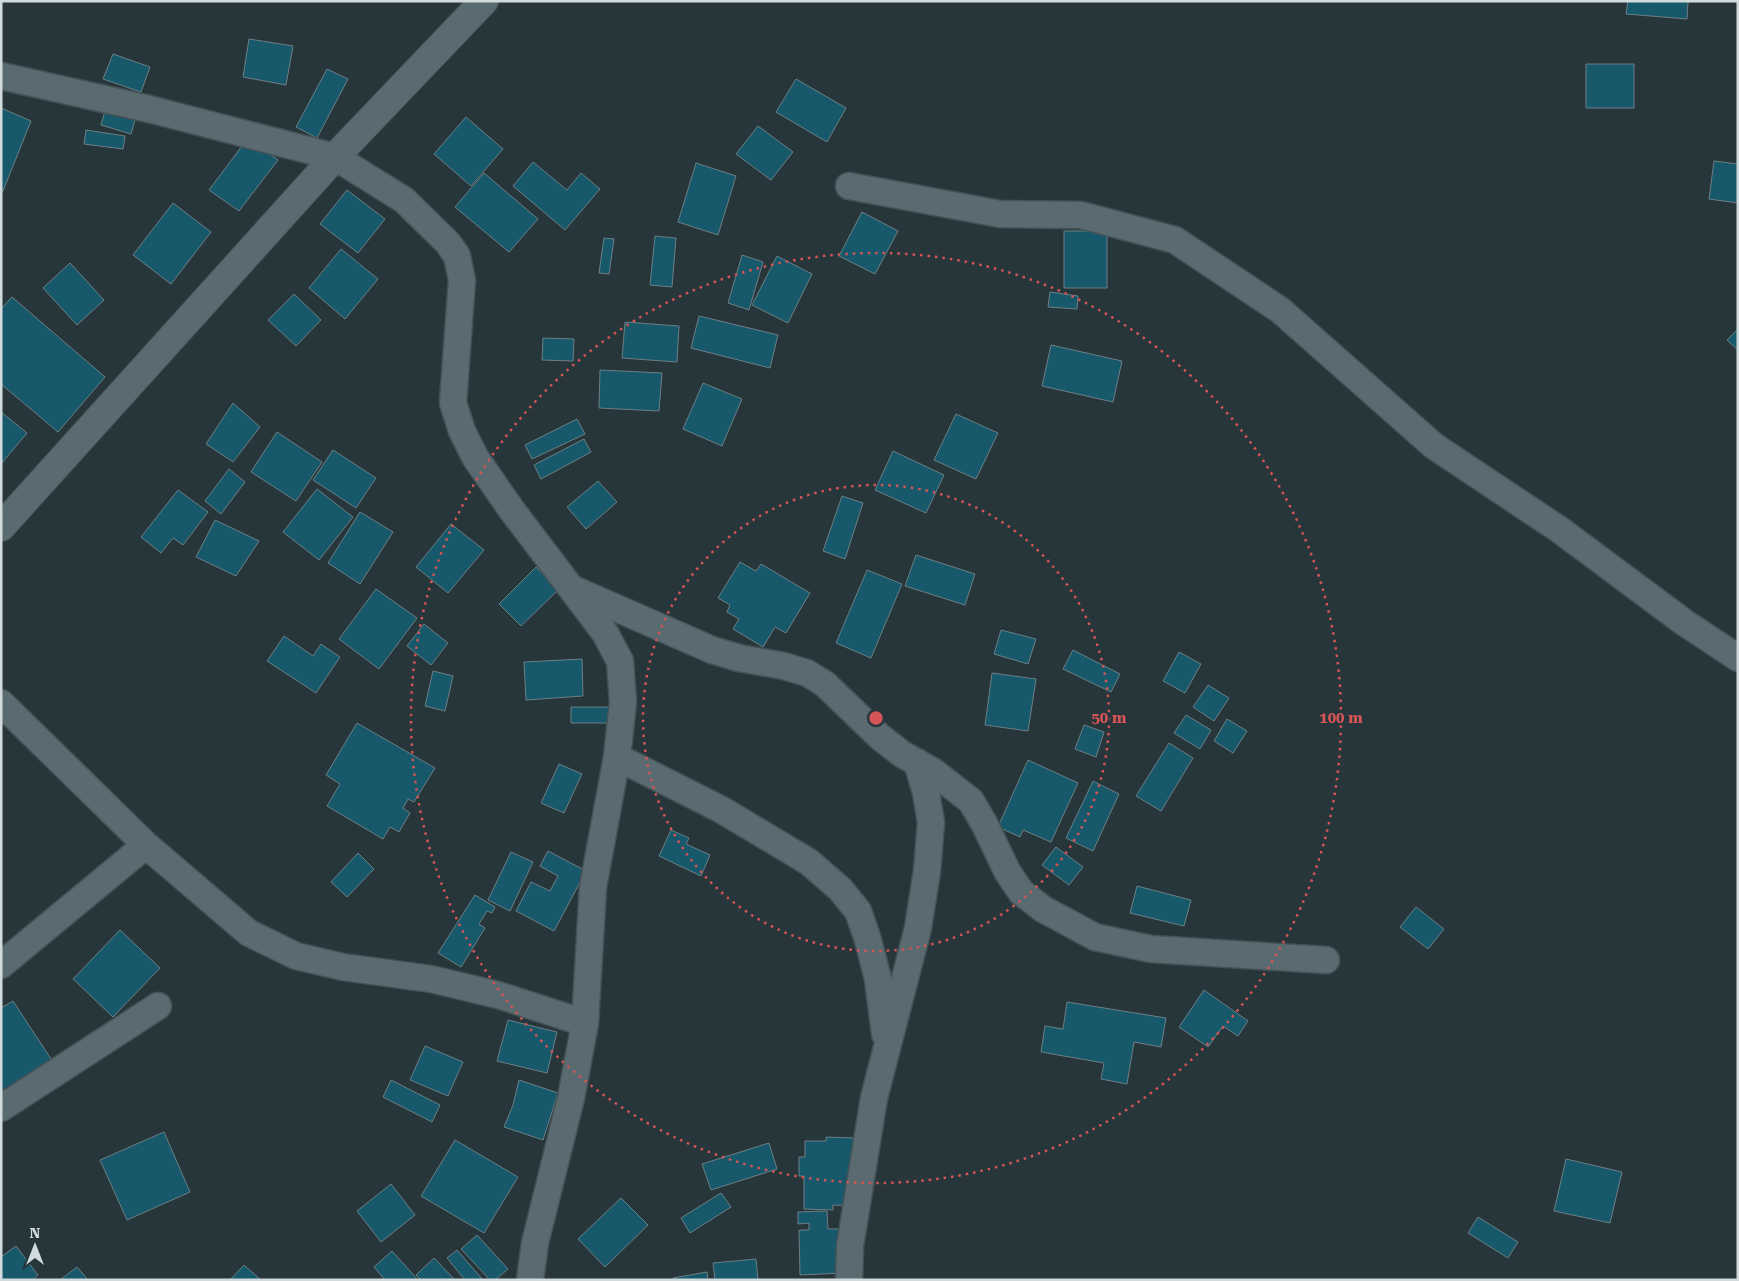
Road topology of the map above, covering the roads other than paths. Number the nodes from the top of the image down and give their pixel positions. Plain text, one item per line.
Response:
1 (484, 1) edge
2 (1, 76) edge
3 (335, 157) junction
4 (849, 186) dead end
5 (1, 527) edge
6 (570, 587) junction
7 (1738, 658) edge
8 (1, 703) edge
9 (616, 757) junction
10 (917, 762) junction
11 (146, 845) junction
12 (1326, 960) dead end
13 (1, 965) edge
14 (158, 1006) dead end
15 (585, 1023) junction
16 (887, 1047) junction
17 (1, 1108) edge
18 (530, 1280) edge
19 (849, 1280) edge

1 - 3 main road
2 - 3 street
3 - 5 main road
3 - 6 street
4 - 7 street
6 - 9 street
6 - 10 street
8 - 11 street
9 - 15 street
9 - 16 street
10 - 12 street
10 - 16 street
11 - 13 street
11 - 15 street
14 - 17 street
15 - 18 street
16 - 19 street

